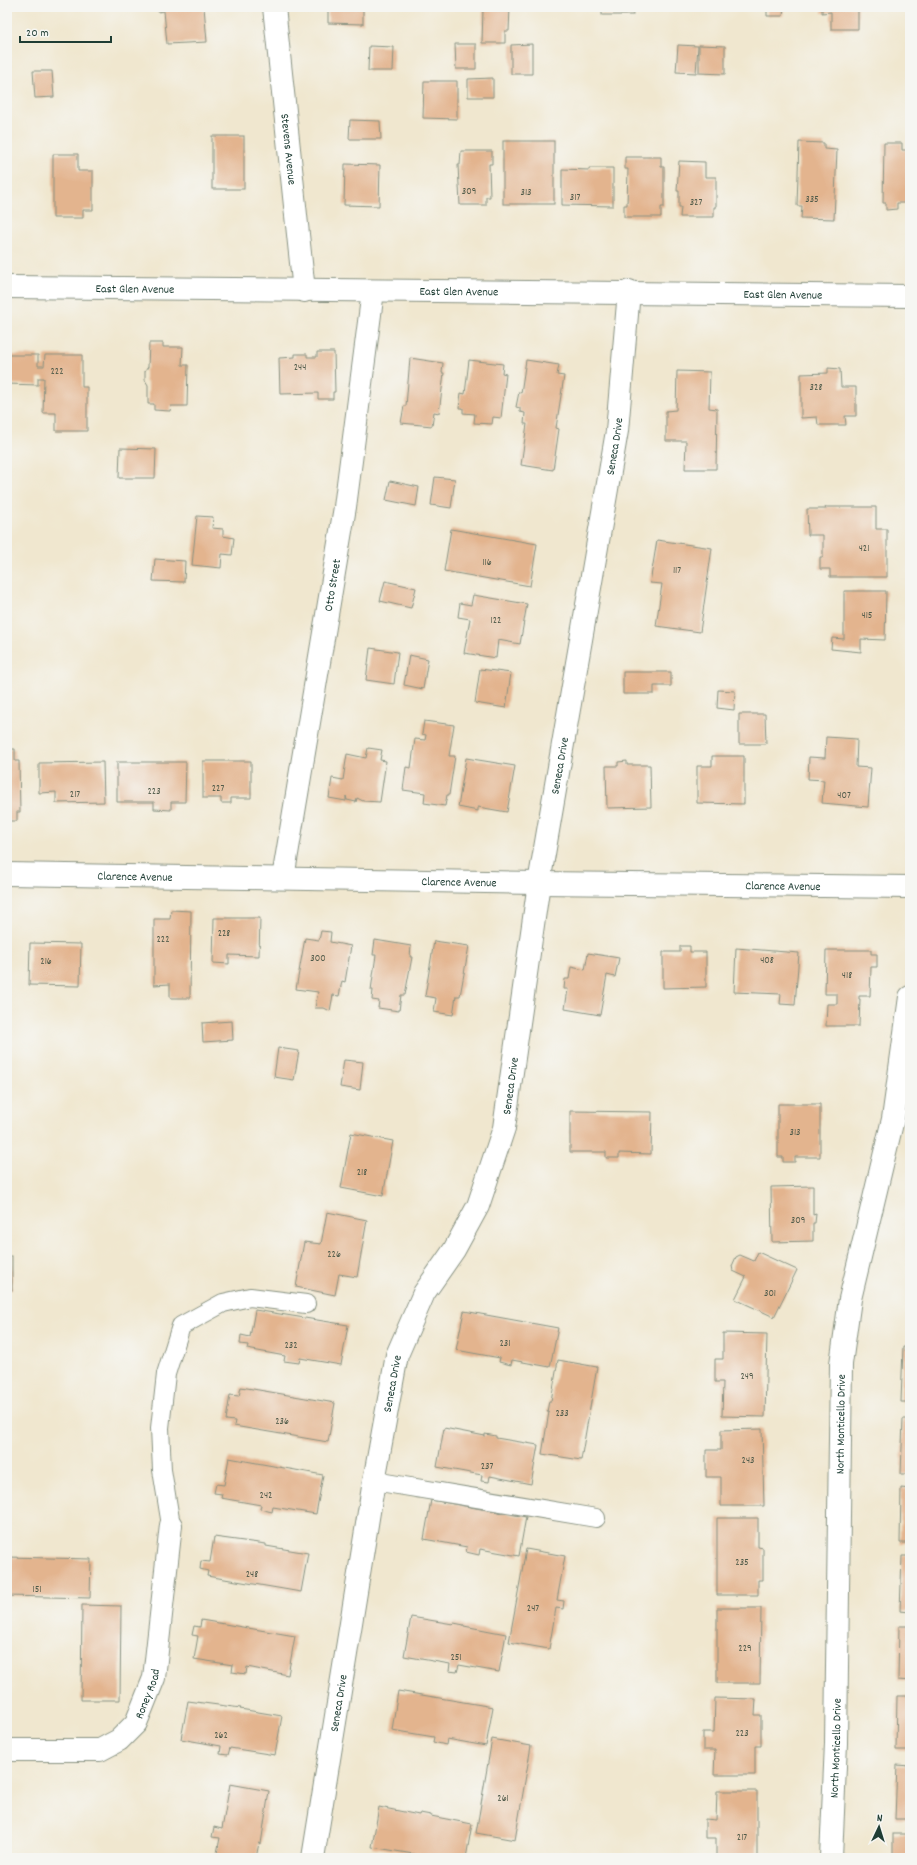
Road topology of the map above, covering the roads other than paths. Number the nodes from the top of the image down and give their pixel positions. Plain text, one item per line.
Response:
1 (274, 7) edge
2 (7, 287) edge
3 (304, 291) junction
4 (373, 291) junction
5 (629, 291) junction
6 (910, 296) edge
7 (7, 874) edge
8 (283, 878) junction
9 (539, 883) junction
10 (910, 887) edge
11 (910, 997) edge
12 (306, 1304) dead end
13 (374, 1481) junction
14 (596, 1518) dead end
15 (171, 1525) joint
16 (7, 1750) edge
17 (313, 1858) edge
18 (831, 1858) edge

1 - 3 street, Stevens Avenue
2 - 3 street, East Glen Avenue
3 - 4 street, East Glen Avenue
4 - 5 street, East Glen Avenue
4 - 8 street, Otto Street
5 - 6 street, East Glen Avenue
5 - 9 street, Seneca Drive
7 - 8 street, Clarence Avenue
8 - 9 street, Clarence Avenue
9 - 10 street, Clarence Avenue
9 - 13 street, Seneca Drive
11 - 18 street, North Monticello Drive
12 - 15 lane
13 - 14 lane
13 - 17 street, Seneca Drive
15 - 16 street, Roney Road

